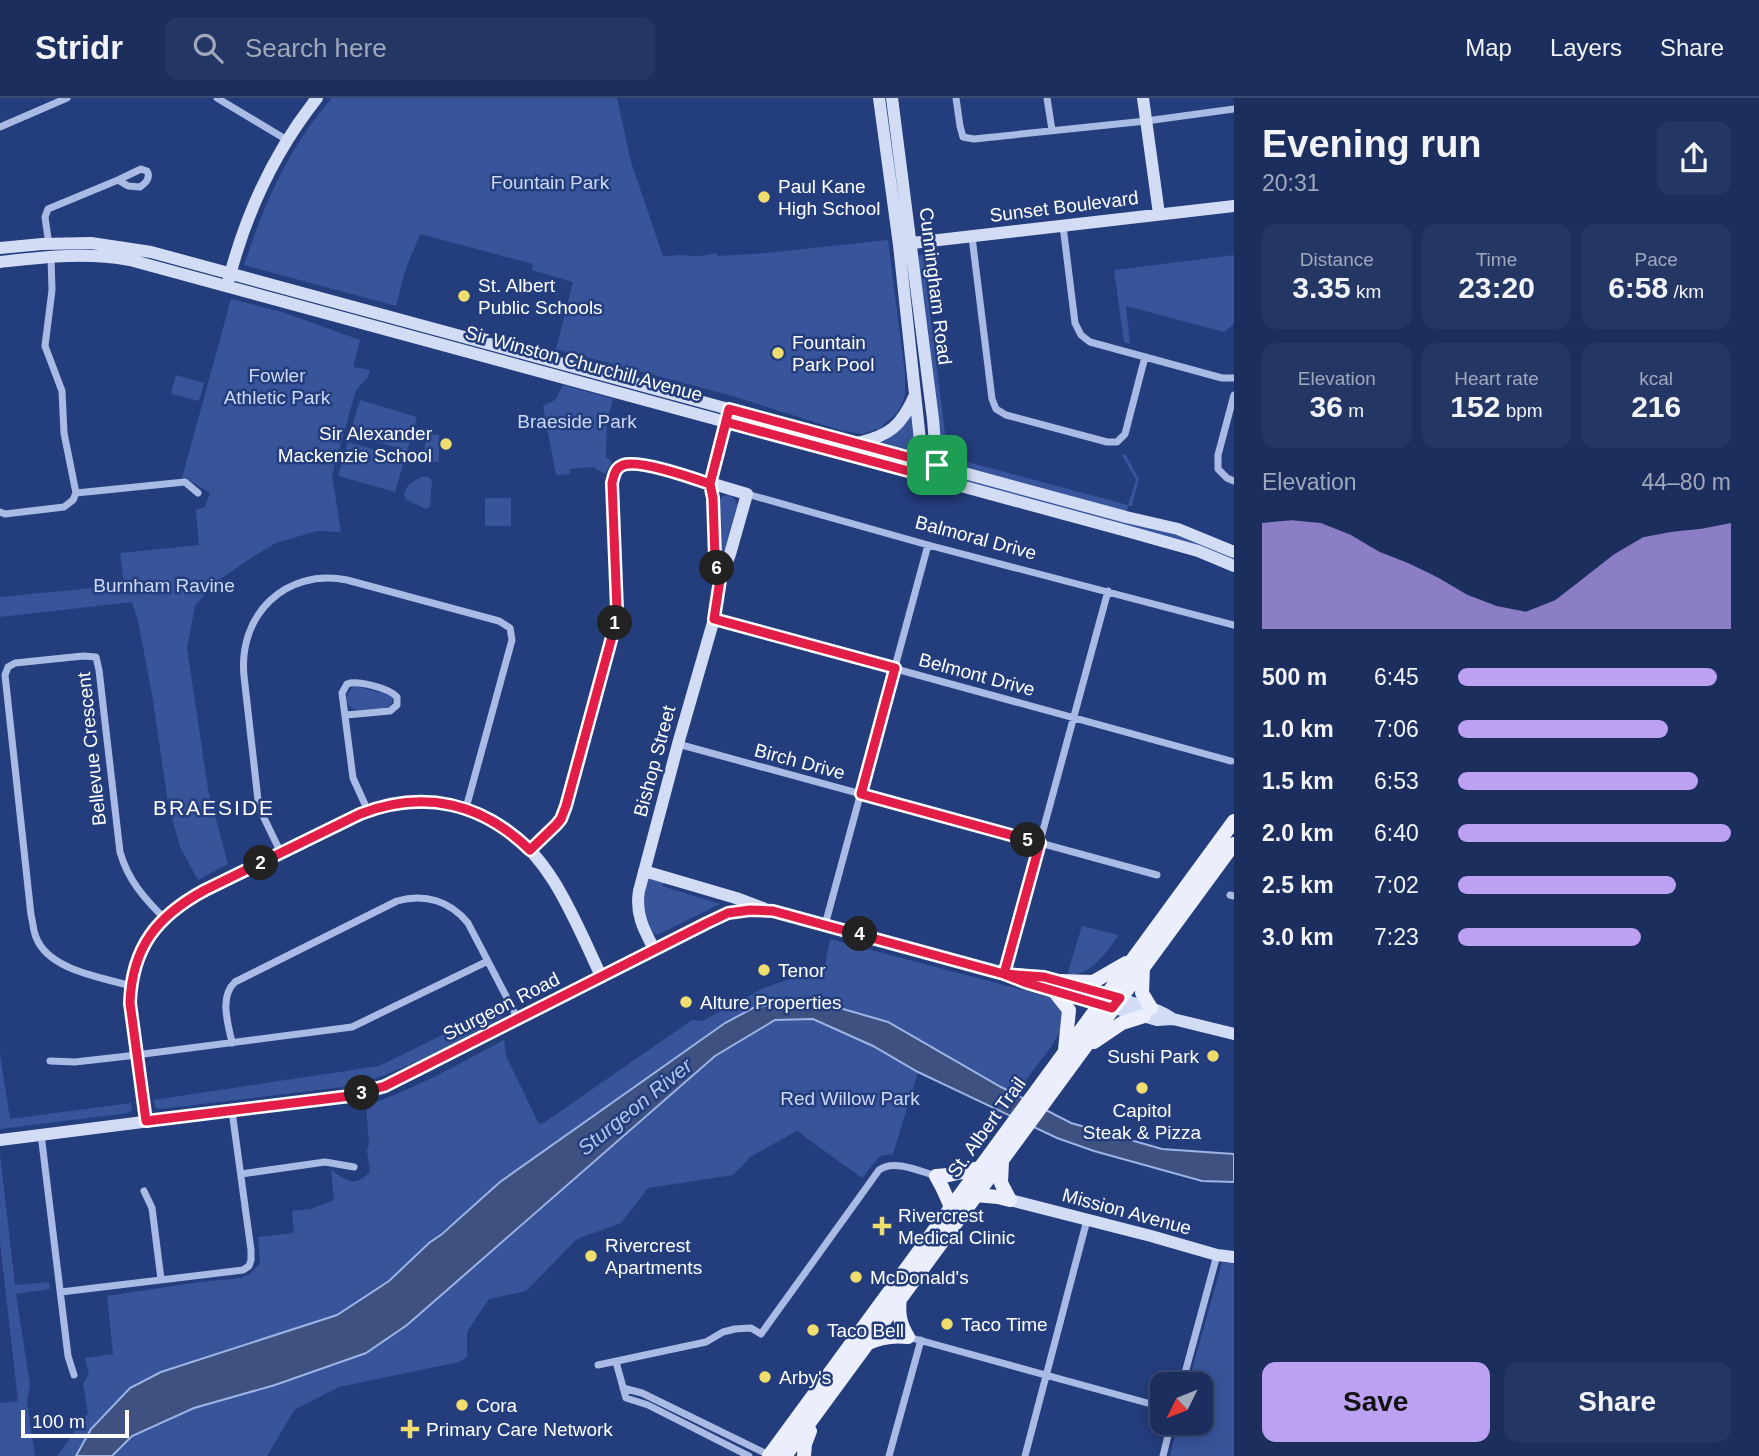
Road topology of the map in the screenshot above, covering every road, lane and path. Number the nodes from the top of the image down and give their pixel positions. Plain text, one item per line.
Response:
1 (67, 98) edge
2 (217, 98) edge
3 (317, 98) edge
4 (879, 98) edge
5 (892, 98) edge
6 (957, 98) edge
7 (1047, 98) edge
8 (1143, 98) edge
9 (1234, 110) edge
10 (1146, 121) junction
11 (0, 127) edge
12 (1052, 130) junction
13 (287, 140) junction
14 (118, 180) dead end
15 (1234, 206) edge
16 (1159, 214) junction
17 (1063, 226) junction
18 (972, 237) junction
19 (905, 244) junction
20 (0, 248) edge
21 (50, 249) junction
22 (0, 262) edge
23 (229, 280) junction
24 (1145, 357) junction
25 (1234, 378) edge
26 (915, 394) junction
27 (1234, 395) edge
28 (728, 416) junction
29 (855, 443) junction
30 (922, 461) junction
31 (937, 465) junction
32 (924, 475) junction
33 (938, 479) junction
34 (1234, 481) edge
35 (710, 484) junction
36 (76, 493) junction
37 (198, 494) dead end
38 (747, 494) junction
39 (0, 512) edge
40 (928, 545) junction
41 (1234, 552) edge
42 (1234, 566) edge
43 (720, 580) junction
44 (1108, 592) junction
45 (714, 619) junction
46 (1234, 625) edge
47 (895, 668) junction
48 (346, 715) junction
49 (1075, 717) junction
50 (678, 744) junction
51 (1231, 761) dead end
52 (861, 794) junction
53 (466, 808) junction
54 (368, 811) junction
55 (1234, 821) edge
56 (1040, 843) junction
57 (1234, 844) edge
58 (530, 850) junction
59 (281, 853) junction
60 (644, 871) junction
61 (1157, 875) dead end
62 (773, 911) junction
63 (164, 918) junction
64 (825, 925) junction
65 (654, 949) junction
66 (488, 961) junction
67 (1138, 963) junction
68 (1004, 974) junction
69 (601, 975) junction
70 (131, 986) junction
71 (1057, 986) junction
72 (1110, 1001) junction
73 (1147, 1012) junction
74 (518, 1020) junction
75 (1234, 1034) edge
76 (232, 1043) junction
77 (1082, 1051) junction
78 (1065, 1052) junction
79 (137, 1055) junction
80 (50, 1061) dead end
81 (1045, 1090) junction
82 (232, 1111) junction
83 (146, 1121) junction
84 (1014, 1131) junction
85 (41, 1134) junction
86 (0, 1140) edge
87 (1002, 1159) junction
88 (354, 1167) dead end
89 (979, 1168) junction
90 (242, 1174) junction
91 (936, 1177) junction
92 (144, 1191) dead end
93 (975, 1195) junction
94 (1010, 1200) junction
95 (951, 1207) junction
96 (1087, 1220) junction
97 (1217, 1255) junction
98 (1234, 1257) edge
99 (161, 1279) junction
100 (61, 1292) junction
101 (900, 1297) junction
102 (914, 1339) junction
103 (866, 1344) junction
104 (616, 1362) junction
105 (598, 1366) dead end
106 (1185, 1372) edge
107 (74, 1375) dead end
108 (1047, 1376) junction
109 (622, 1388) junction
110 (1150, 1403) edge
111 (814, 1416) junction
112 (695, 1419) junction
113 (694, 1429) junction
114 (1168, 1435) edge
115 (748, 1456) edge
116 (770, 1456) edge
117 (785, 1456) edge
118 (804, 1456) edge
119 (889, 1456) edge
120 (1026, 1456) edge
121 (1163, 1456) edge

1 - 11 street
2 - 13 street
3 - 13 main road
4 - 19 main road, Cunningham Road
5 - 19 main road, Cunningham Road
6 - 12 street
7 - 12 street
8 - 10 main road
9 - 10 street
10 - 12 street
10 - 16 main road
13 - 23 main road
14 - 21 street
15 - 16 main road, Sunset Boulevard
16 - 17 main road, Sunset Boulevard
17 - 18 main road, Sunset Boulevard
17 - 24 street
18 - 19 main road, Sunset Boulevard
18 - 24 street
19 - 26 main road, Cunningham Road
19 - 31 main road, Cunningham Road
20 - 21 main road, Sir Winston Churchill Avenue
21 - 22 main road, Sir Winston Churchill Avenue
21 - 23 main road, Sir Winston Churchill Avenue
21 - 36 street
23 - 28 main road, Sir Winston Churchill Avenue
24 - 25 street
26 - 29 main road
26 - 30 main road, Cunningham Road
27 - 34 street
28 - 29 main road, Sir Winston Churchill Avenue
28 - 32 main road, Sir Winston Churchill Avenue
28 - 35 main road, Bishop Street
29 - 30 main road, Sir Winston Churchill Avenue
30 - 31 main road, Sir Winston Churchill Avenue
30 - 32 main road, Cunningham Road
31 - 33 main road, Cunningham Road
31 - 41 main road, Sir Winston Churchill Avenue
32 - 33 main road, Sir Winston Churchill Avenue
33 - 42 main road, Sir Winston Churchill Avenue
35 - 38 main road, Balmoral Drive
35 - 43 main road, Bishop Street
35 - 58 street
36 - 37 street
36 - 39 street
38 - 40 street, Balmoral Drive
38 - 43 main road, Bishop Street
40 - 44 street, Balmoral Drive
40 - 47 street
43 - 45 main road, Bishop Street
44 - 46 street, Balmoral Drive
44 - 49 street
45 - 47 street, Belmont Drive
45 - 50 main road, Bishop Street
47 - 49 street, Belmont Drive
47 - 52 street
48 - 48 street
48 - 54 street
49 - 51 street, Belmont Drive
49 - 56 street
50 - 52 street, Birch Drive
50 - 60 main road, Bishop Street
52 - 56 street, Birch Drive
52 - 64 street
53 - 54 main road
53 - 58 main road
53 - 59 street
54 - 59 main road
55 - 67 main road, St. Albert Trail
56 - 61 street, Birch Drive
56 - 68 street
57 - 67 main road, St. Albert Trail
58 - 69 main road
59 - 63 main road
60 - 62 main road
60 - 65 main road, Bishop Street
62 - 64 main road, Sturgeon Road
62 - 65 main road, Sturgeon Road
63 - 70 main road
63 - 70 street, Bellevue Crescent
64 - 68 main road, Sturgeon Road
65 - 69 main road, Sturgeon Road
66 - 74 street
66 - 76 street
66 - 76 street
67 - 71 main road
67 - 72 main road, St. Albert Trail
67 - 73 main road
68 - 71 main road, Sturgeon Road
69 - 74 main road, Sturgeon Road
70 - 79 main road
71 - 72 main road, Sturgeon Road
71 - 78 main road
72 - 73 main road, Sturgeon Road
72 - 77 main road, St. Albert Trail
72 - 78 main road, St. Albert Trail
73 - 75 main road, Sturgeon Road
73 - 77 main road
74 - 82 main road, Sturgeon Road
76 - 79 street
77 - 81 main road, St. Albert Trail
78 - 81 main road, St. Albert Trail
79 - 80 street
79 - 83 main road
81 - 84 main road, St. Albert Trail
82 - 83 main road, Sturgeon Road
82 - 90 street
83 - 85 main road, Sturgeon Road
84 - 87 main road, St. Albert Trail
84 - 89 main road, St. Albert Trail
85 - 86 main road, Sturgeon Road
85 - 100 street
87 - 93 main road, St. Albert Trail
87 - 94 main road
88 - 90 street
89 - 91 main road
89 - 95 main road, St. Albert Trail
90 - 99 street
91 - 95 main road
91 - 104 street
92 - 99 street
93 - 94 main road
93 - 101 main road, St. Albert Trail
94 - 96 main road, Mission Avenue
95 - 116 main road, St. Albert Trail
96 - 97 main road, Mission Avenue
96 - 108 street
97 - 98 main road, Mission Avenue
97 - 106 street
99 - 100 street
100 - 107 street
101 - 102 main road
101 - 103 main road, St. Albert Trail
102 - 103 main road
102 - 108 street
102 - 119 street
103 - 111 main road, St. Albert Trail
104 - 105 street
104 - 109 street
108 - 110 street
108 - 120 street
109 - 112 street
109 - 113 street
111 - 117 main road, St. Albert Trail
111 - 118 main road
112 - 113 street
112 - 116 street
113 - 115 street
114 - 121 street

